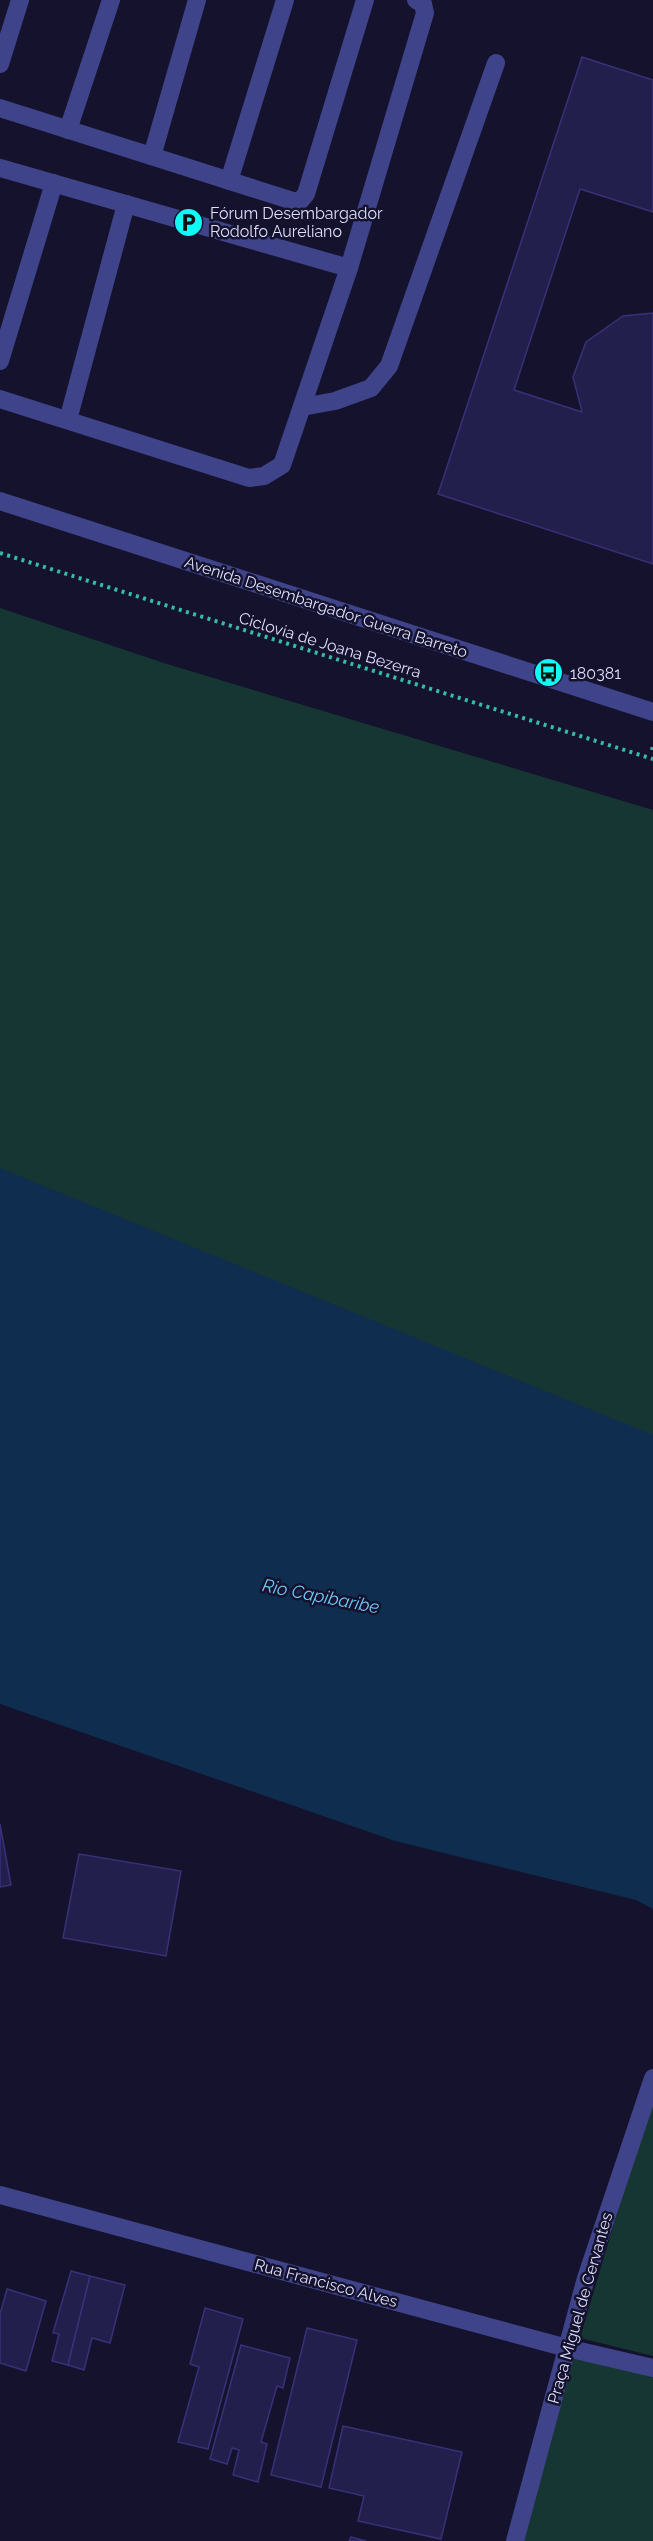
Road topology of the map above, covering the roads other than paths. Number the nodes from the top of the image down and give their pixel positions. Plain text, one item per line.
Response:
1 (21, 0) edge
2 (111, 0) edge
3 (197, 0) edge
4 (285, 0) edge
5 (365, 0) edge
6 (416, 0) edge
7 (496, 63) dead end
8 (0, 64) edge
9 (0, 108) edge
10 (68, 130) junction
11 (152, 156) junction
12 (0, 168) edge
13 (229, 181) junction
14 (54, 183) junction
15 (126, 204) junction
16 (349, 268) junction
17 (0, 361) edge
18 (0, 399) edge
19 (302, 407) junction
20 (68, 420) junction
21 (0, 501) edge
22 (653, 712) edge
23 (653, 2078) edge
24 (0, 2195) edge
25 (567, 2348) junction
26 (653, 2368) edge
27 (515, 2541) edge

1 - 8 street
2 - 10 street
3 - 11 street
4 - 13 street
5 - 13 street
6 - 16 street
7 - 19 street
9 - 10 street
10 - 11 street
11 - 13 street
12 - 14 street
14 - 15 street
14 - 17 street
15 - 16 street
15 - 20 street
16 - 19 street
18 - 20 street
19 - 20 street
21 - 22 street, Avenida Desembargador Guerra Barreto
23 - 25 street, Praça Miguel de Cervantes
24 - 25 street, Rua Francisco Alves
25 - 26 street, Rua Francisco Alves
25 - 27 street, Praça Miguel de Cervantes

